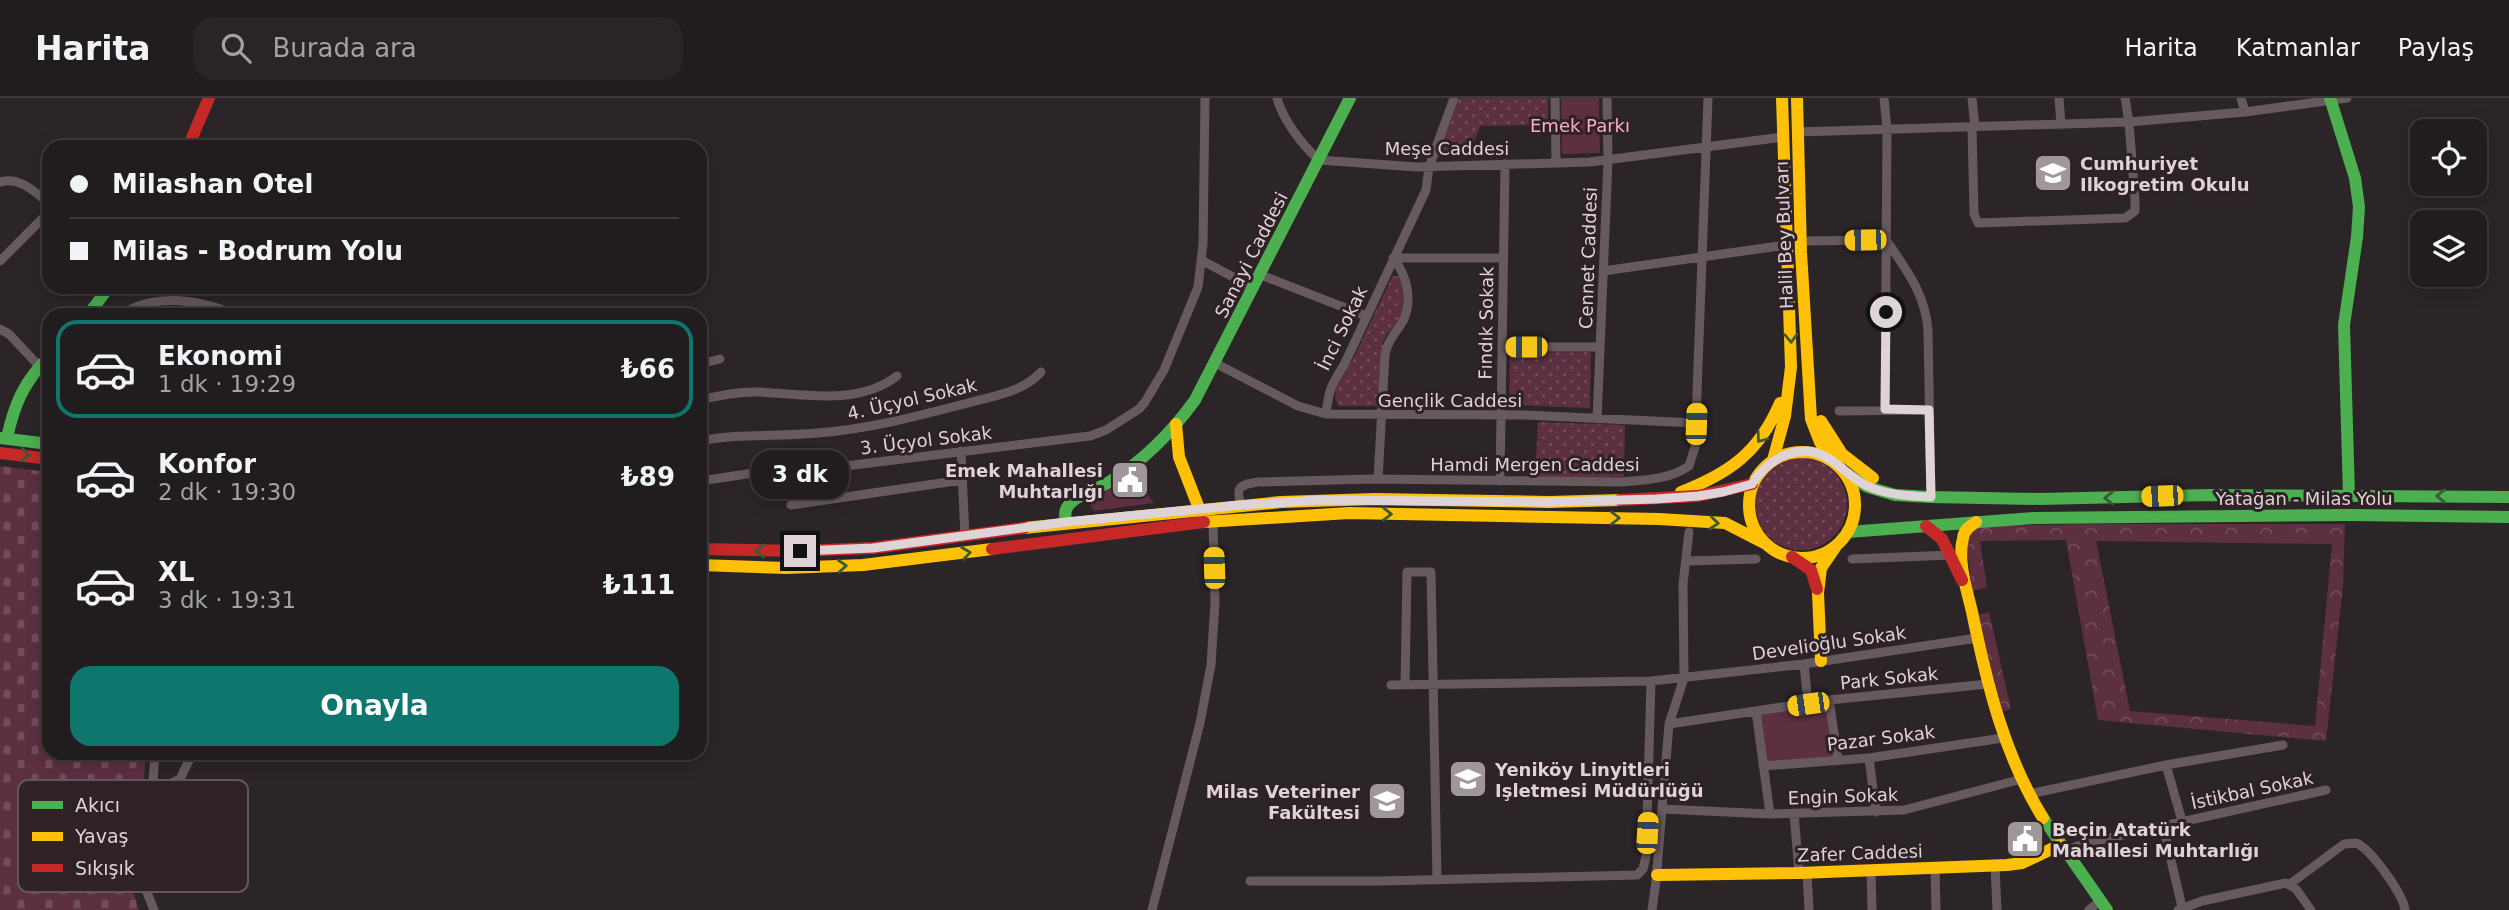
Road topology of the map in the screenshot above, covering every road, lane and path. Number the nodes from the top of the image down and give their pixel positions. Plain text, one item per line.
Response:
1 (209, 98) edge
2 (1205, 98) edge
3 (1278, 98) edge
4 (1350, 98) edge
5 (1454, 98) edge
6 (1555, 98) edge
7 (1607, 98) edge
8 (1707, 98) edge
9 (1782, 98) edge
10 (1797, 98) edge
11 (1884, 98) edge
12 (1972, 98) edge
13 (2059, 98) edge
14 (2125, 98) edge
15 (2241, 98) edge
16 (2347, 98) edge
17 (2330, 99) edge
18 (2245, 112) junction
19 (2129, 122) junction
20 (2061, 124) junction
21 (1974, 127) junction
22 (1887, 129) junction
23 (1798, 132) junction
24 (1783, 137) junction
25 (190, 140) edge
26 (1707, 148) junction
27 (1319, 160) junction
28 (1608, 161) junction
29 (1556, 162) junction
30 (1505, 164) junction
31 (1429, 167) junction
32 (0, 182) edge
33 (42, 198) edge
34 (42, 219) edge
35 (1886, 240) junction
36 (1801, 241) junction
37 (1786, 245) junction
38 (1702, 257) junction
39 (1394, 258) junction
40 (1503, 258) junction
41 (0, 261) edge
42 (1203, 261) junction
43 (1603, 271) junction
44 (1261, 275) junction
45 (1254, 288) junction
46 (135, 308) edge
47 (215, 308) edge
48 (1366, 316) junction
49 (0, 329) edge
50 (1502, 347) junction
51 (1600, 347) junction
52 (720, 359) dead end
53 (42, 360) edge
54 (707, 363) edge
55 (1215, 363) junction
56 (42, 364) edge
57 (1791, 368) junction
58 (1809, 371) junction
59 (1041, 372) dead end
60 (898, 376) dead end
61 (707, 399) edge
62 (1885, 409) junction
63 (1929, 410) junction
64 (1839, 411) dead end
65 (1326, 414) junction
66 (1381, 415) junction
67 (1501, 415) junction
68 (1597, 419) junction
69 (1696, 424) junction
70 (1176, 425) junction
71 (4, 438) edge
72 (707, 440) edge
73 (42, 443) edge
74 (961, 451) junction
75 (0, 453) edge
76 (42, 458) edge
77 (1773, 460) junction
78 (1834, 462) junction
79 (1845, 473) junction
80 (1378, 479) junction
81 (707, 480) edge
82 (962, 480) junction
83 (1500, 481) junction
84 (1752, 484) junction
85 (2348, 495) junction
86 (2509, 496) edge
87 (1931, 497) junction
88 (1656, 499) junction
89 (791, 505) dead end
90 (1241, 505) junction
91 (1200, 511) junction
92 (2509, 517) edge
93 (1213, 521) junction
94 (1066, 522) junction
95 (1976, 522) junction
96 (1926, 526) junction
97 (1689, 532) dead end
98 (1848, 532) junction
99 (965, 536) junction
100 (1764, 543) junction
101 (1836, 546) junction
102 (707, 549) edge
103 (1951, 555) junction
104 (1792, 557) junction
105 (1756, 559) dead end
106 (1852, 559) dead end
107 (1687, 561) junction
108 (707, 565) edge
109 (1818, 593) junction
110 (1969, 597) junction
111 (1977, 638) junction
112 (1821, 661) junction
113 (1804, 664) junction
114 (1684, 678) junction
115 (1651, 681) junction
116 (1434, 684) junction
117 (1988, 684) junction
118 (1391, 685) dead end
119 (1405, 685) junction
120 (1829, 701) junction
121 (1808, 704) junction
122 (1756, 711) junction
123 (1669, 724) junction
124 (2003, 738) junction
125 (2283, 745) dead end
126 (1869, 758) junction
127 (154, 760) edge
128 (189, 760) edge
129 (1838, 760) junction
130 (2166, 765) junction
131 (1763, 766) junction
132 (2022, 779) junction
133 (153, 780) edge
134 (178, 780) edge
135 (2326, 790) dead end
136 (2029, 794) junction
137 (1662, 809) junction
138 (1875, 812) junction
139 (1794, 813) junction
140 (1770, 814) junction
141 (2182, 821) junction
142 (2163, 826) junction
143 (2062, 848) junction
144 (1995, 866) junction
145 (1935, 868) junction
146 (1871, 870) junction
147 (1803, 873) junction
148 (1657, 875) junction
149 (1437, 880) junction
150 (1250, 881) dead end
151 (2290, 884) junction
152 (147, 892) edge
153 (2104, 906) edge
154 (2180, 909) edge
155 (154, 910) edge
156 (1152, 910) edge
157 (1652, 910) edge
158 (1809, 910) edge
159 (1872, 910) edge
160 (1936, 910) edge
161 (1997, 910) edge
162 (2089, 910) edge
163 (2311, 910) edge
164 (2405, 910) edge

1 - 25 main road
2 - 42 street
3 - 27 street
4 - 27 main road, Sanayi Caddesi
5 - 31 street, İnci Sokak
6 - 29 street
7 - 28 street, Cennet Caddesi
8 - 26 street, Hamdi Mergen Caddesi
9 - 24 main road, Halil Bey Bulvarı
10 - 23 main road, Halil Bey Bulvarı
11 - 22 street
12 - 21 street
13 - 20 street
14 - 19 street
15 - 18 street
16 - 17 street
17 - 18 street
17 - 85 main road
18 - 19 street
19 - 20 street
19 - 21 street
20 - 21 street
21 - 22 street
22 - 23 street
22 - 35 street
23 - 36 main road, Halil Bey Bulvarı
24 - 26 street, Meşe Caddesi
24 - 37 main road, Halil Bey Bulvarı
26 - 28 street, Meşe Caddesi
26 - 38 street, Hamdi Mergen Caddesi
27 - 31 street, Meşe Caddesi
27 - 44 main road, Sanayi Caddesi
28 - 29 street, Meşe Caddesi
28 - 43 street, Cennet Caddesi
29 - 30 street, Meşe Caddesi
30 - 31 street, Meşe Caddesi
30 - 40 street, Fındık Sokak
31 - 39 street, İnci Sokak
32 - 33 street
34 - 41 street
35 - 36 street
35 - 62 street
35 - 63 street
36 - 58 main road, Halil Bey Bulvarı
37 - 38 street
37 -> 57 main road, Halil Bey Bulvarı
38 - 43 street
38 - 69 street, Hamdi Mergen Caddesi
39 - 40 street
39 - 48 street, İnci Sokak
39 - 66 street
40 - 50 street, Fındık Sokak
42 - 45 street
42 - 74 street, 3. Üçyol Sokak
43 - 51 street, Cennet Caddesi
44 - 45 main road, Sanayi Caddesi
44 - 48 street
45 - 55 main road, Sanayi Caddesi
46 - 47 street
48 - 65 street, İnci Sokak
49 - 53 street
50 - 51 street
50 - 67 street, Fındık Sokak
51 - 68 street, Cennet Caddesi
52 - 54 street
55 - 65 street, Gençlik Caddesi
55 - 70 main road, Sanayi Caddesi
56 - 71 main road
57 - 77 main road
57 -> 88 main road
58 - 78 main road
58 - 87 main road
59 - 72 street, 4. Üçyol Sokak
60 - 61 street
62 - 63 street
62 - 64 street
63 - 87 street
65 - 66 street, Gençlik Caddesi
66 - 67 street, Gençlik Caddesi
66 - 80 street
67 - 68 street, Gençlik Caddesi
67 - 83 street, Fındık Sokak
68 - 69 street, Gençlik Caddesi
69 - 83 street, Hamdi Mergen Caddesi
70 - 91 main road
70 - 94 main road, Sanayi Caddesi
71 - 73 main road
74 - 81 street, 3. Üçyol Sokak
74 - 82 street
75 -> 76 main road
77 - 78 main road
77 - 84 main road
78 - 79 main road
79 - 87 main road
79 - 98 main road
80 - 83 street, Hamdi Mergen Caddesi
80 - 90 street, Hamdi Mergen Caddesi
82 - 89 street
82 - 99 street
84 - 88 main road
84 - 100 main road
86 -> 85 main road, Yatağan - Milas Yolu
85 -> 87 main road, Yatağan - Milas Yolu
88 - 90 main road
90 - 91 main road
91 - 94 main road
92 - 95 main road, Yatağan - Milas Yolu
93 -> 100 main road
108 -> 93 main road
93 - 156 street
94 - 99 main road
95 - 96 main road, Yatağan - Milas Yolu
95 - 110 main road
96 - 98 main road, Yatağan - Milas Yolu
96 - 103 main road
97 - 107 street
98 - 101 main road
99 -> 102 main road
100 - 104 main road
101 - 104 main road
101 - 109 main road
103 - 106 street
103 - 110 main road
104 - 109 main road
105 - 107 street
107 - 114 street
109 - 112 main road
110 - 111 main road
111 - 112 street, Develioğlu Sokak
111 - 117 main road
112 - 113 street, Develioğlu Sokak
113 - 114 street, Develioğlu Sokak
113 - 121 street
114 - 115 street, Develioğlu Sokak
114 - 123 street
115 - 116 street, Develioğlu Sokak
115 - 149 street
116 - 119 street, Develioğlu Sokak
116 - 119 street
116 - 149 street
117 - 120 street, Park Sokak
117 - 124 main road
118 - 119 street, Develioğlu Sokak
120 - 121 street, Park Sokak
120 - 129 street
121 - 122 street, Park Sokak
122 - 123 street, Park Sokak
122 - 131 street
123 - 137 street
124 - 126 street, Pazar Sokak
124 - 132 main road
125 - 130 street
126 - 129 street, Pazar Sokak
126 - 138 street
127 - 133 street
128 - 134 street
129 - 131 street, Pazar Sokak
130 - 136 street
130 - 141 street
131 - 140 street
132 - 136 main road
132 - 138 street, Engin Sokak
135 - 141 street, İstikbal Sokak
136 - 143 main road
137 - 140 street, Engin Sokak
137 - 148 street
138 - 139 street, Engin Sokak
139 - 140 street, Engin Sokak
139 - 147 street
141 - 142 street, İstikbal Sokak
142 - 143 street, İstikbal Sokak
142 - 154 street
143 - 144 main road, Zafer Caddesi
143 - 153 main road
144 - 145 main road, Zafer Caddesi
144 - 161 street
145 - 146 main road, Zafer Caddesi
145 - 160 street
146 - 147 main road, Zafer Caddesi
146 - 159 street
147 - 148 main road, Zafer Caddesi
147 - 158 street
148 - 157 street
149 - 150 street
151 - 154 street
151 - 163 street
151 - 164 street
152 - 155 street
153 - 162 street

